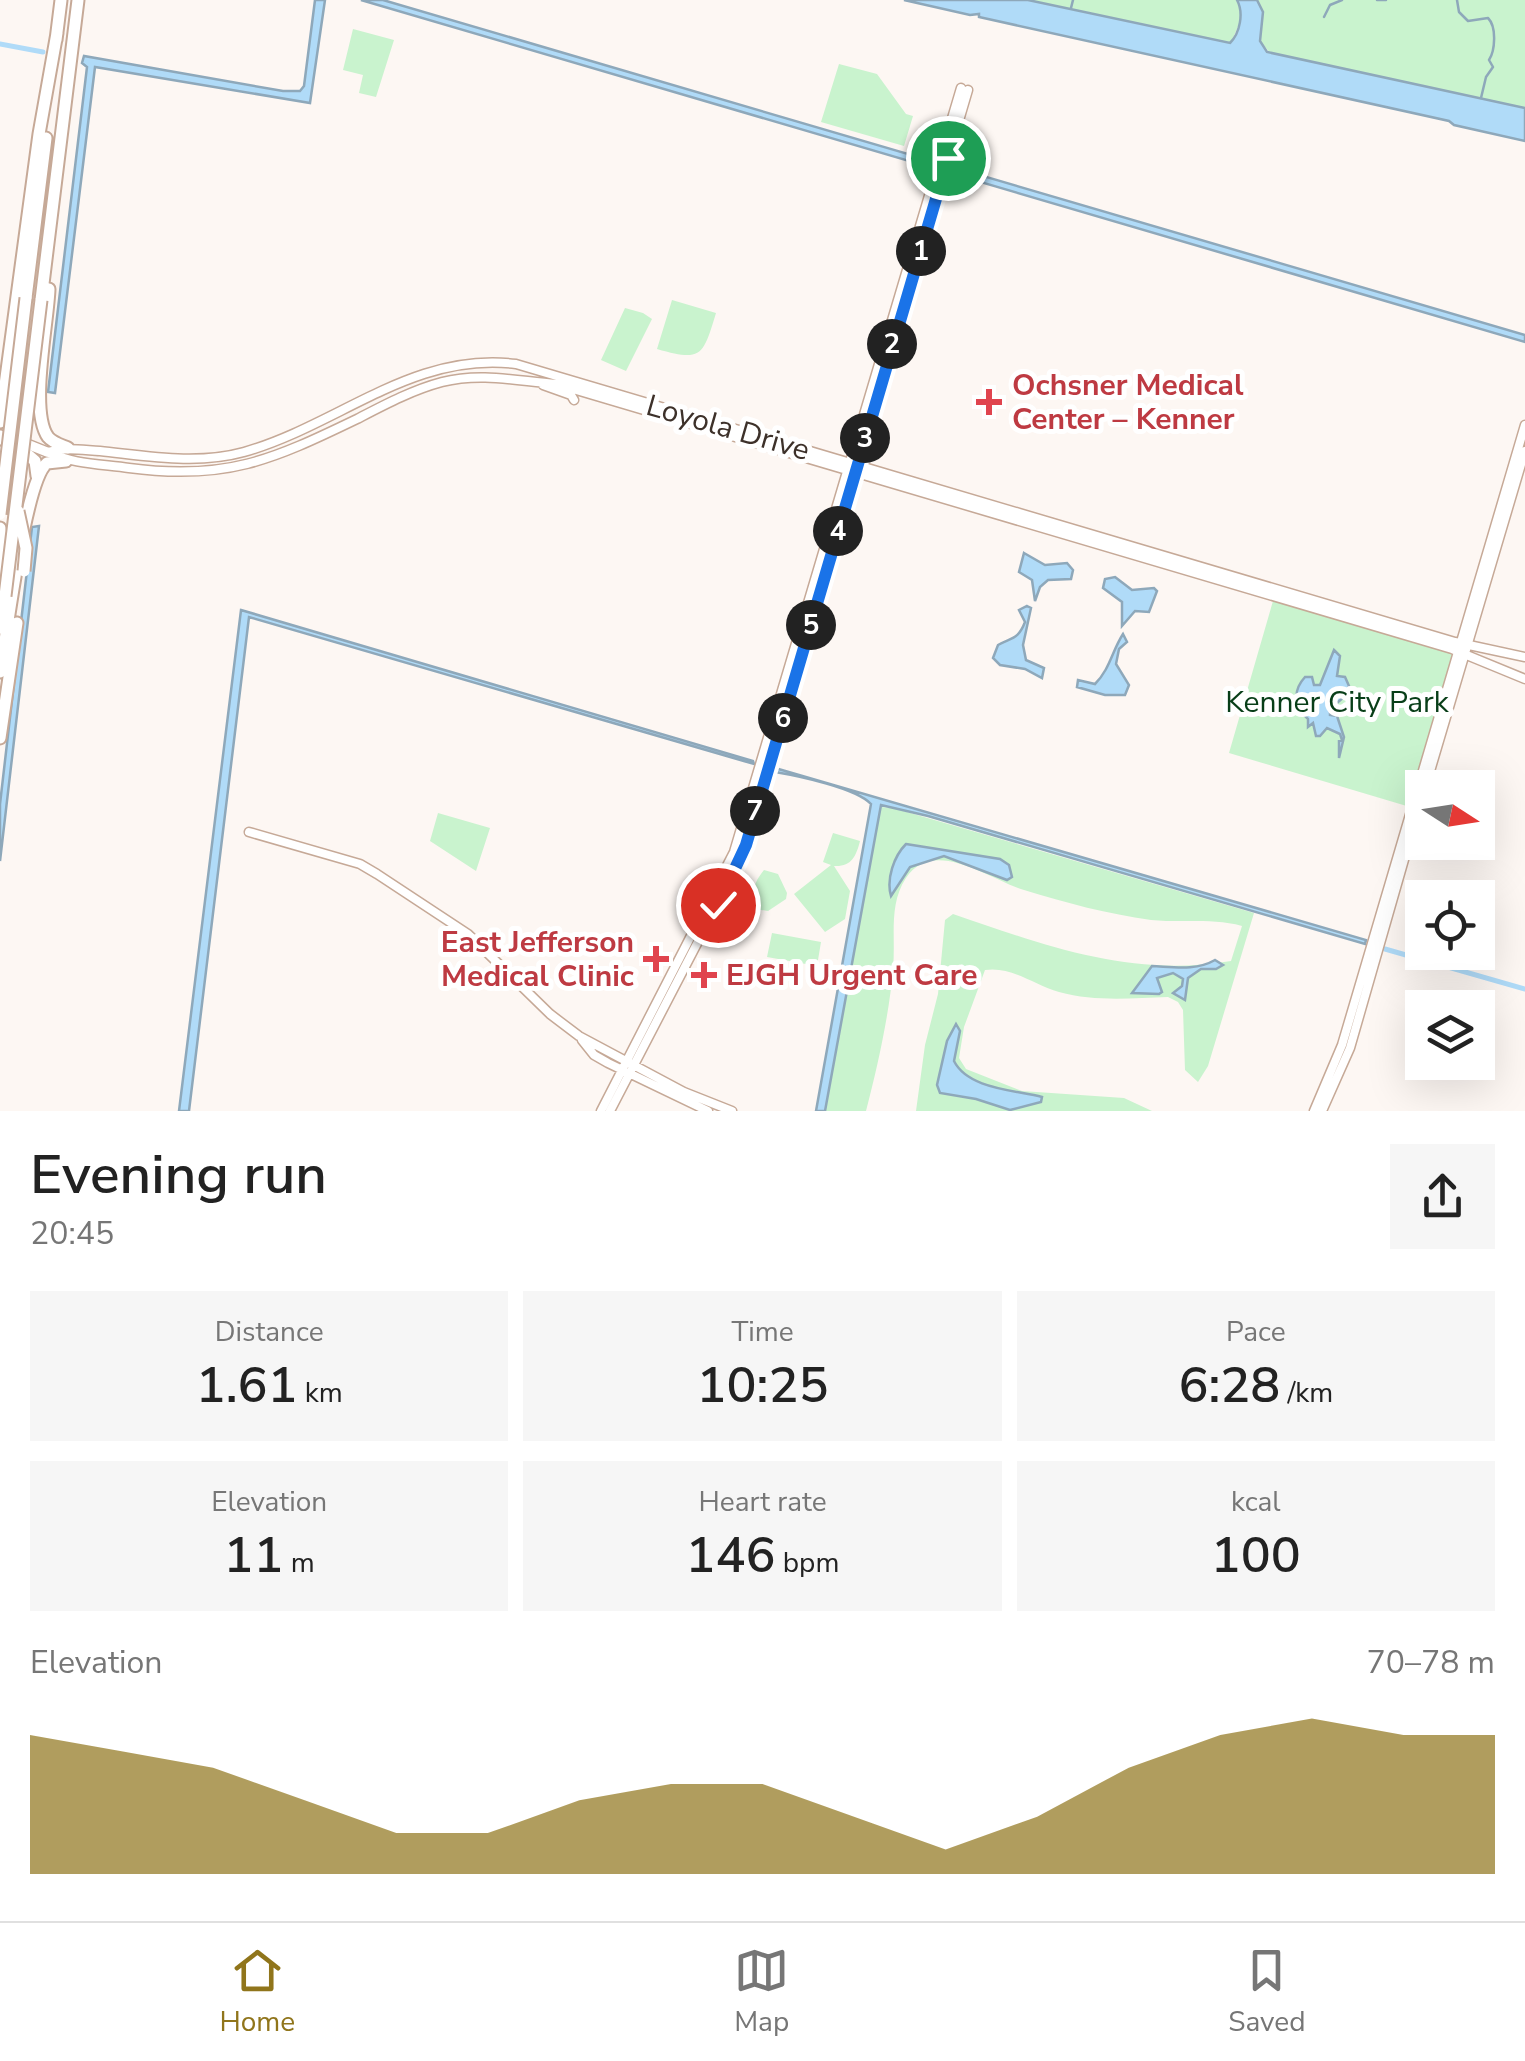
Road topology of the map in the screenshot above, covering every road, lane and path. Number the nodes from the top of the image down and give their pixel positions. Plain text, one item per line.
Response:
1 (61, 0) edge
2 (78, 0) edge
3 (57, 33) junction
4 (965, 89) dead end
5 (52, 220) junction
6 (582, 372) dead end
7 (564, 378) junction
8 (535, 382) junction
9 (376, 392) junction
10 (574, 400) dead end
11 (374, 410) junction
12 (332, 414) junction
13 (1, 417) edge
14 (1525, 425) edge
15 (44, 428) junction
16 (329, 433) junction
17 (288, 436) junction
18 (1, 445) edge
19 (28, 449) junction
20 (1525, 451) edge
21 (47, 452) joint
22 (244, 452) junction
23 (286, 453) junction
24 (67, 455) junction
25 (155, 456) junction
26 (210, 457) junction
27 (175, 458) junction
28 (834, 463) junction
29 (243, 467) junction
30 (130, 468) junction
31 (852, 469) junction
32 (153, 471) junction
33 (189, 473) junction
34 (37, 476) junction
35 (0, 480) edge
36 (1506, 486) junction
37 (1511, 498) junction
38 (0, 514) edge
39 (0, 528) edge
40 (1491, 551) junction
41 (3, 590) edge
42 (0, 637) edge
43 (1463, 648) junction
44 (1522, 657) edge
45 (0, 672) edge
46 (1522, 677) edge
47 (0, 738) edge
48 (1428, 770) edge
49 (750, 814) junction
50 (249, 832) dead end
51 (738, 839) junction
52 (1405, 844) edge
53 (745, 848) junction
54 (682, 953) junction
55 (1372, 958) junction
56 (690, 959) junction
57 (672, 970) junction
58 (682, 974) junction
59 (648, 1028) junction
60 (627, 1067) junction
61 (610, 1091) junction
62 (682, 1096) junction
63 (610, 1110) edge
64 (601, 1111) edge
65 (708, 1111) edge
66 (732, 1111) edge
67 (1314, 1111) edge
68 (1322, 1111) edge

1 - 3 highway
2 - 5 highway
3 - 13 highway
3 - 38 highway, bridge
4 - 31 main road
5 - 15 highway
5 - 41 highway, bridge
6 - 7 main road
7 - 9 main road, Loyola Drive
7 - 28 main road, Loyola Drive
8 - 10 main road
8 - 11 main road, Loyola Drive
8 - 28 main road, Loyola Drive
9 - 11 main road
9 - 12 main road, Loyola Drive
11 - 16 main road, Loyola Drive
12 - 16 main road
12 - 17 main road, Loyola Drive
14 - 36 main road
15 - 19 highway
15 - 24 highway
16 - 23 main road, Loyola Drive
17 - 22 main road, Loyola Drive
17 - 23 main road
18 - 19 main road, Loyola Drive
19 - 21 main road, Loyola Drive
19 - 34 highway
20 - 37 main road
21 - 24 main road, Loyola Drive
22 - 26 main road, Loyola Drive
22 - 29 main road
23 - 29 main road, Loyola Drive
24 - 25 main road, Loyola Drive
24 - 30 main road, Loyola Drive
24 - 34 highway
25 - 27 main road, Loyola Drive
25 - 30 main road
26 - 27 main road, Loyola Drive
26 - 33 main road
27 - 32 main road
28 - 31 main road, Loyola Drive
29 - 33 main road, Loyola Drive
30 - 32 main road, Loyola Drive
31 - 43 main road, Loyola Drive
31 - 49 main road
32 - 33 main road, Loyola Drive
34 - 45 highway
35 - 47 highway, bridge
36 - 37 main road
36 - 40 main road
37 - 40 main road
39 - 41 highway, bridge
40 - 43 main road
41 - 42 highway
43 - 44 main road
43 - 46 main road
43 - 48 main road
44 - 46 main road
49 - 51 main road
49 - 53 main road
50 - 60 main road
51 - 53 main road
51 - 54 main road
52 - 55 main road
53 - 56 main road
54 - 56 main road
54 - 57 main road
55 - 67 main road
55 - 68 main road
56 - 58 main road
57 - 58 main road
57 - 59 main road
58 - 59 main road
59 - 60 main road
59 - 60 main road
60 - 61 main road
60 - 62 main road
60 - 63 main road
61 - 63 main road
61 - 64 main road
62 - 65 main road
62 - 66 main road

